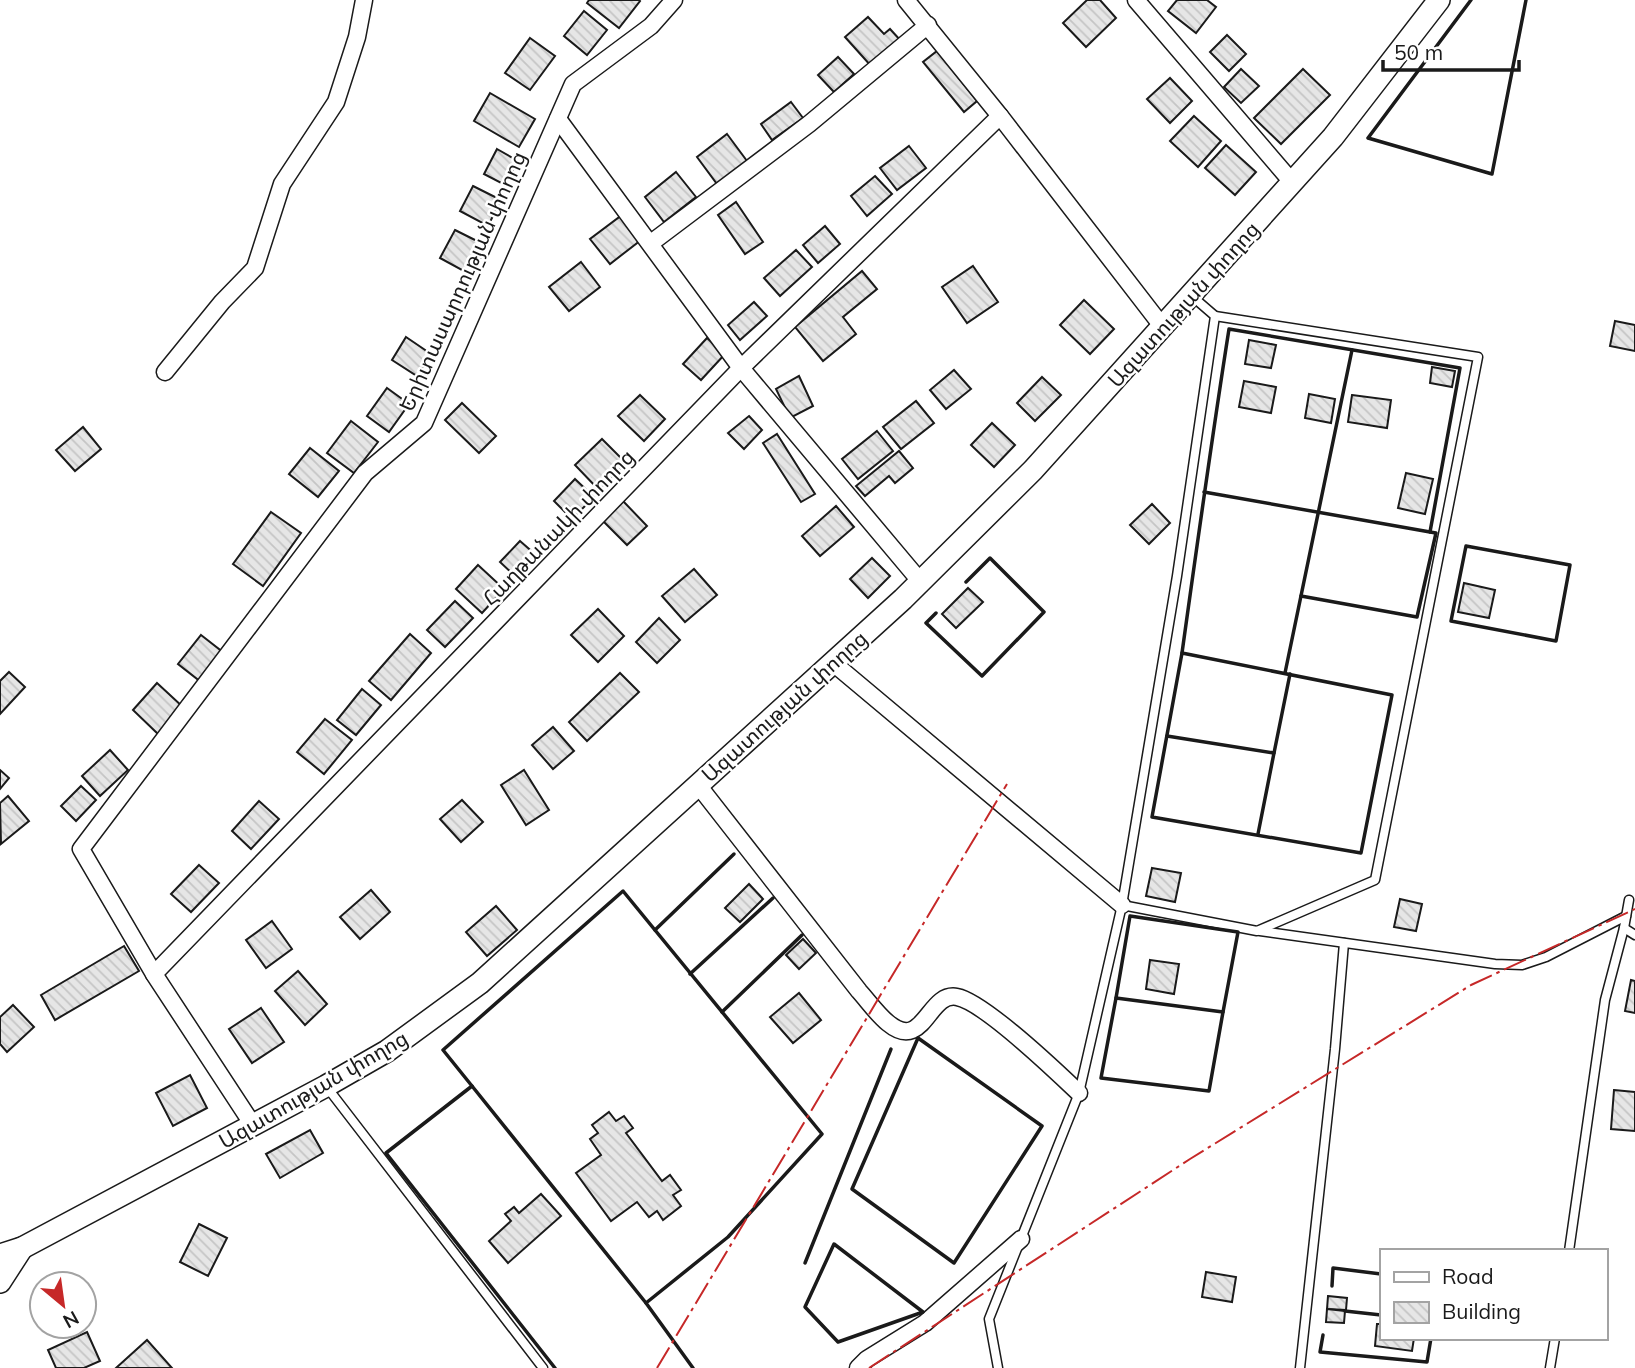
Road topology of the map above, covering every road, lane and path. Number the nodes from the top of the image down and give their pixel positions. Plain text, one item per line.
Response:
1 (364, 0) edge
2 (674, 0) edge
3 (906, 0) edge
4 (1136, 0) edge
5 (1439, 0) edge
6 (928, 25) junction
7 (1000, 116) junction
8 (558, 119) junction
9 (1292, 183) junction
10 (651, 243) junction
11 (1191, 295) junction
12 (1215, 316) junction
13 (1162, 326) junction
14 (741, 369) junction
15 (165, 372) dead end
16 (920, 581) junction
17 (832, 662) junction
18 (698, 785) junction
19 (1629, 900) dead end
20 (1122, 905) junction
21 (1626, 916) junction
22 (1624, 929) junction
23 (1257, 931) junction
24 (1635, 934) edge
25 (1345, 943) junction
26 (153, 974) junction
27 (326, 1086) junction
28 (1079, 1093) junction
29 (253, 1125) junction
30 (1021, 1239) junction
31 (22, 1248) junction
32 (1569, 1249) edge
33 (0, 1255) edge
34 (0, 1282) edge
35 (1555, 1340) edge
36 (543, 1368) edge
37 (858, 1368) edge
38 (998, 1368) edge
39 (1300, 1368) edge
40 (1550, 1368) edge

1 - 15 street
2 - 8 street, Երիտասարդության փողոց
3 - 6 street
4 - 9 street
5 - 9 street, Ազատության փողոց
6 - 7 street
6 - 10 street
7 - 13 street
7 - 14 street, Հաղթանակի փողոց
8 - 10 street
8 - 26 street, Երիտասարդության փողոց
9 - 11 street, Ազատության փողոց
10 - 14 street
11 - 12 lane
11 - 13 street, Ազատության փողոց
12 - 20 lane
12 - 23 lane
13 - 16 street, Ազատության փողոց
14 - 16 street
14 - 26 street, Հաղթանակի փողոց
16 - 17 street, Ազատության փողոց
17 - 18 street, Ազատության փողոց
17 - 20 street
18 - 27 street, Ազատության փողոց
18 - 28 street
19 - 21 lane
20 - 23 lane
20 - 28 lane
21 - 22 lane
21 - 25 lane
22 - 24 lane
22 - 32 lane
23 - 25 lane
25 - 39 lane
26 - 29 street
27 - 29 street, Ազատության փողոց
27 - 36 lane
28 - 30 lane
29 - 31 street, Ազատության փողոց
30 - 37 street
30 - 38 lane
31 - 33 street, Ազատության փողոց
31 - 34 street
35 - 40 lane

